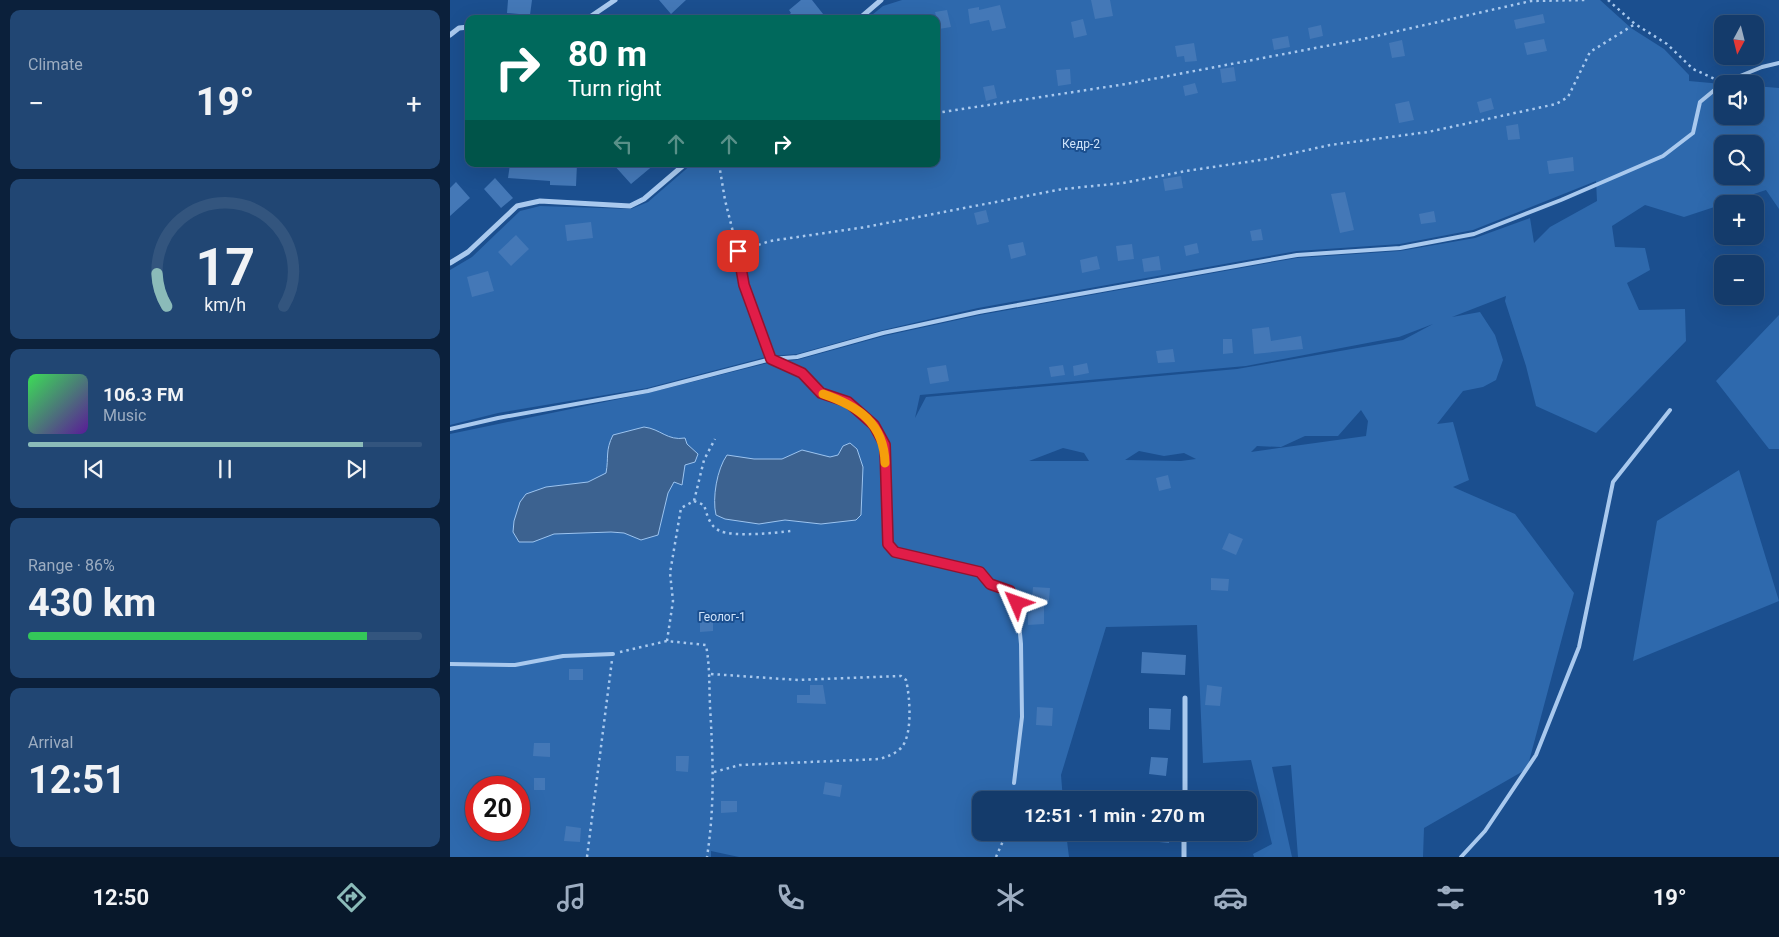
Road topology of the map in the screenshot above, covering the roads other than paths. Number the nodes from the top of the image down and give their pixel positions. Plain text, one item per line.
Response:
1 (615, 0) edge
2 (881, 0) edge
3 (593, 15) edge
4 (864, 15) edge
5 (465, 27) edge
6 (450, 35) edge
7 (1779, 63) edge
8 (1741, 75) edge
9 (1714, 90) edge
10 (681, 167) edge
11 (738, 251) road end
12 (450, 264) edge
13 (771, 359) junction
14 (1670, 410) dead end
15 (450, 429) edge
16 (613, 654) road end
17 (450, 664) edge
18 (1185, 698) dead end
19 (1014, 783) dead end
20 (1185, 791) edge
21 (1184, 841) edge
22 (1184, 857) edge
23 (1461, 857) edge

1 - 3 street
2 - 4 street
5 - 6 street
7 - 8 lane
9 - 13 lane
10 - 12 street
11 - 13 lane
13 - 15 lane
13 - 19 lane
14 - 23 lane
16 - 17 lane
18 - 20 street
21 - 22 street

